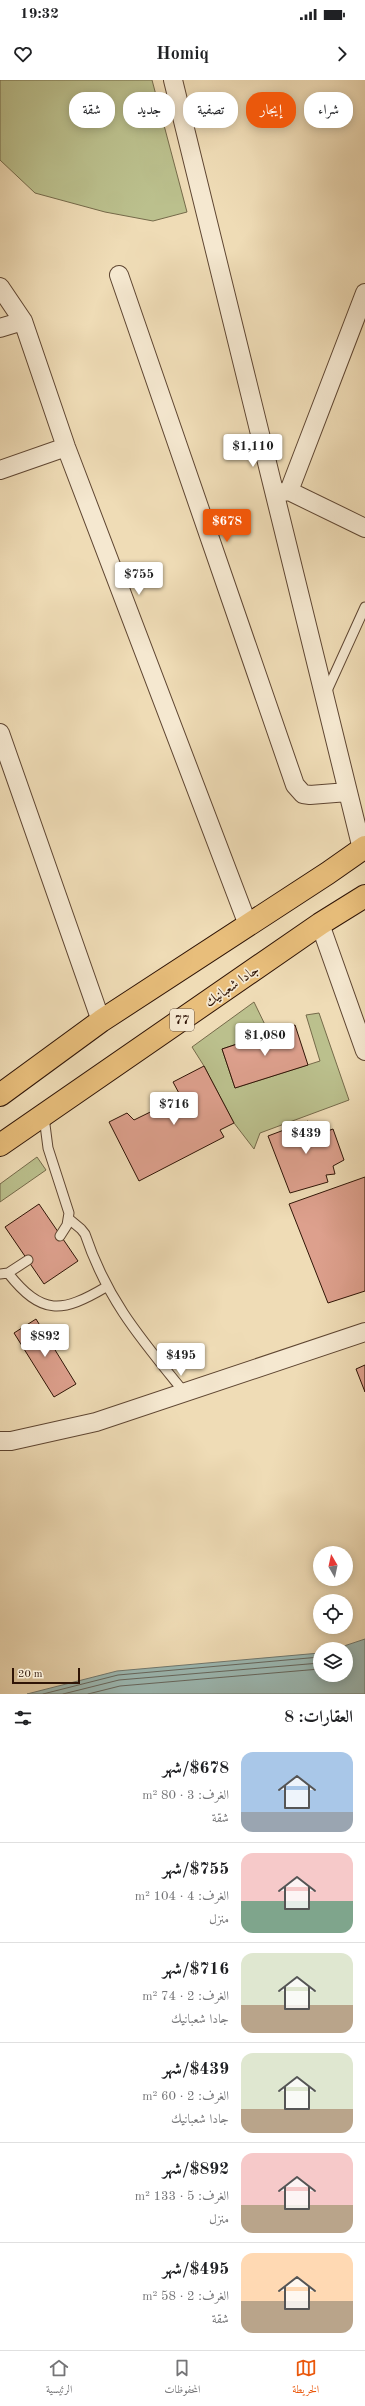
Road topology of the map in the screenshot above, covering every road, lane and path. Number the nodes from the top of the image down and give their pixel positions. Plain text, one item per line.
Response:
1 (173, 80) edge
2 (119, 275) dead end
3 (0, 287) edge
4 (365, 293) edge
5 (23, 321) junction
6 (0, 328) edge
7 (66, 447) junction
8 (0, 470) edge
9 (282, 492) junction
10 (365, 528) edge
11 (365, 607) edge
12 (325, 696) junction
13 (0, 733) edge
14 (348, 792) junction
15 (364, 848) edge
16 (365, 896) edge
17 (320, 924) junction
18 (248, 926) junction
19 (101, 1021) junction
20 (365, 1051) edge
21 (0, 1095) edge
22 (44, 1116) junction
23 (0, 1145) edge
24 (69, 1219) junction
25 (60, 1236) dead end
26 (28, 1260) dead end
27 (4, 1274) edge
28 (106, 1287) junction
29 (365, 1332) edge
30 (184, 1392) junction
31 (0, 1441) edge

1 - 9 street
2 - 14 street
3 - 5 street
4 - 9 street
5 - 6 street
5 - 7 street
7 - 8 street
7 - 18 street
9 - 10 street
9 - 12 street
11 - 12 lane
12 - 14 street
13 - 19 street
14 - 15 street
15 - 18 highway
16 - 17 highway, جادا شعبانيك / 77
17 - 20 street
17 - 22 highway, جادا شعبانيك / 77
18 - 19 highway
19 - 21 highway
22 - 23 highway, جادا شعبانيك / 77
22 - 24 lane
24 - 25 lane
24 - 28 lane
26 - 27 lane
27 - 28 lane
28 - 30 lane
29 - 30 street
30 - 31 street

